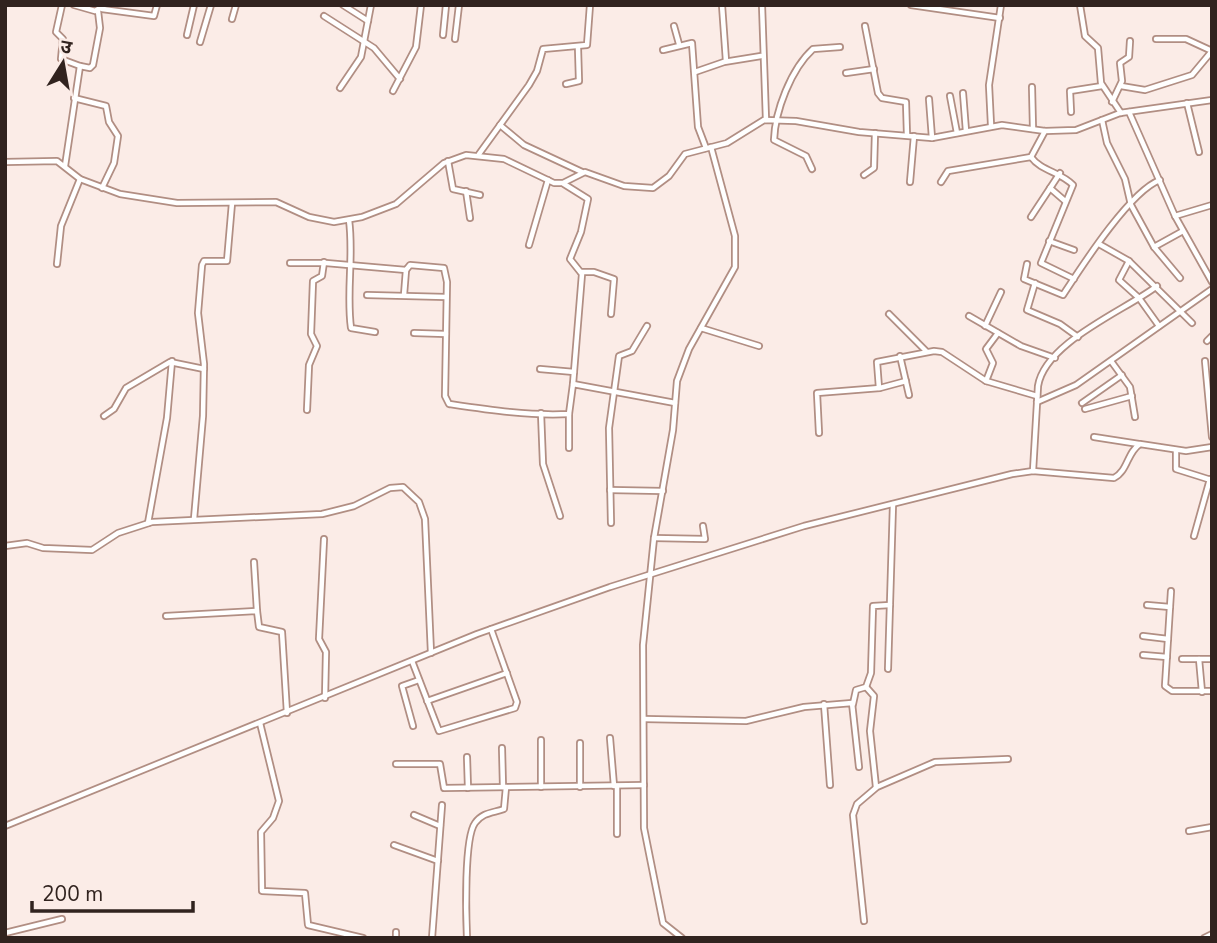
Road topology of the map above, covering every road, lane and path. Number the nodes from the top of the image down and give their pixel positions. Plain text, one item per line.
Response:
1 (62, 5) edge
2 (74, 5) edge
3 (157, 5) edge
4 (194, 5) edge
5 (211, 5) edge
6 (236, 5) edge
7 (343, 5) edge
8 (371, 5) edge
9 (420, 5) edge
10 (427, 5) edge
11 (446, 5) edge
12 (458, 5) edge
13 (590, 5) edge
14 (722, 5) edge
15 (762, 5) edge
16 (911, 5) edge
17 (1001, 5) edge
18 (1080, 5) edge
19 (101, 9) edge
20 (324, 16) dead end
21 (1000, 18) junction
22 (232, 19) dead end
23 (368, 21) junction
24 (674, 26) dead end
25 (865, 26) dead end
26 (187, 35) dead end
27 (443, 35) dead end
28 (455, 38) dead end
29 (1156, 39) dead end
30 (366, 41) junction
31 (1130, 41) dead end
32 (200, 43) dead end
33 (679, 44) junction
34 (840, 47) dead end
35 (578, 48) junction
36 (663, 50) dead end
37 (761, 56) junction
38 (726, 61) junction
39 (80, 66) junction
40 (874, 69) junction
41 (695, 72) junction
42 (846, 73) dead end
43 (400, 79) junction
44 (566, 84) dead end
45 (1102, 86) junction
46 (1121, 86) junction
47 (1032, 87) dead end
48 (340, 89) dead end
49 (393, 91) dead end
50 (963, 93) dead end
51 (950, 96) dead end
52 (74, 98) junction
53 (929, 99) dead end
54 (1212, 100) edge
55 (1112, 102) junction
56 (1187, 103) junction
57 (1071, 112) dead end
58 (1129, 112) junction
59 (1121, 113) junction
60 (766, 120) junction
61 (1102, 120) junction
62 (777, 121) junction
63 (500, 125) junction
64 (991, 125) junction
65 (1033, 129) junction
66 (965, 131) junction
67 (1045, 131) junction
68 (874, 133) junction
69 (957, 133) junction
70 (907, 135) junction
71 (914, 136) junction
72 (932, 138) junction
73 (709, 148) junction
74 (1199, 152) dead end
75 (480, 154) junction
76 (1031, 157) junction
77 (448, 160) junction
78 (5, 162) edge
79 (65, 166) junction
80 (811, 169) dead end
81 (583, 172) junction
82 (1060, 173) junction
83 (864, 176) dead end
84 (80, 179) junction
85 (548, 180) junction
86 (1160, 180) junction
87 (910, 182) dead end
88 (941, 182) dead end
89 (563, 183) junction
90 (102, 188) junction
91 (1051, 188) junction
92 (466, 191) junction
93 (480, 195) dead end
94 (1065, 201) junction
95 (232, 203) junction
96 (1131, 205) junction
97 (1212, 205) edge
98 (1175, 216) junction
99 (1031, 217) dead end
100 (470, 218) dead end
101 (349, 220) junction
102 (1183, 231) junction
103 (1049, 241) junction
104 (1099, 244) junction
105 (529, 245) dead end
106 (1154, 247) junction
107 (1074, 250) dead end
108 (1129, 261) junction
109 (324, 262) junction
110 (290, 263) dead end
111 (57, 264) dead end
112 (352, 264) junction
113 (1027, 264) dead end
114 (405, 270) junction
115 (581, 272) junction
116 (1180, 278) dead end
117 (1074, 279) junction
118 (1212, 282) edge
119 (1035, 283) junction
120 (1157, 286) junction
121 (1212, 289) edge
122 (1001, 292) dead end
123 (368, 295) dead end
124 (404, 295) junction
125 (446, 297) junction
126 (1139, 298) junction
127 (1180, 312) junction
128 (611, 314) dead end
129 (889, 314) dead end
130 (969, 316) dead end
131 (1192, 323) dead end
132 (647, 326) dead end
133 (985, 326) junction
134 (1159, 326) junction
135 (701, 328) junction
136 (375, 332) dead end
137 (414, 333) dead end
138 (998, 333) junction
139 (446, 334) junction
140 (1212, 336) edge
141 (1077, 337) junction
142 (1207, 341) dead end
143 (760, 346) dead end
144 (926, 351) junction
145 (900, 356) junction
146 (1055, 358) junction
147 (1205, 360) dead end
148 (172, 361) junction
149 (1111, 361) junction
150 (204, 366) junction
151 (540, 369) dead end
152 (573, 372) junction
153 (1122, 375) junction
154 (906, 381) junction
155 (986, 381) junction
156 (573, 384) junction
157 (879, 388) junction
158 (614, 392) junction
159 (909, 395) dead end
160 (1132, 396) junction
161 (1037, 399) junction
162 (675, 403) junction
163 (307, 410) dead end
164 (541, 413) junction
165 (569, 414) junction
166 (104, 416) dead end
167 (1135, 417) dead end
168 (820, 433) dead end
169 (1094, 437) dead end
170 (1212, 437) edge
171 (1140, 444) junction
172 (1212, 447) edge
173 (569, 448) dead end
174 (1176, 450) junction
175 (1033, 471) junction
176 (1211, 480) edge
177 (610, 490) junction
178 (663, 491) junction
179 (893, 504) junction
180 (560, 516) dead end
181 (194, 519) junction
182 (148, 523) junction
183 (611, 523) dead end
184 (703, 526) dead end
185 (1194, 536) dead end
186 (654, 538) junction
187 (324, 539) dead end
188 (5, 546) edge
189 (254, 562) dead end
190 (649, 574) junction
191 (1171, 591) dead end
192 (890, 605) junction
193 (1147, 605) dead end
194 (1170, 607) junction
195 (257, 611) junction
196 (166, 616) dead end
197 (491, 629) junction
198 (1143, 636) dead end
199 (1168, 639) junction
200 (431, 653) junction
201 (1143, 655) dead end
202 (1167, 657) junction
203 (1182, 659) dead end
204 (1199, 659) junction
205 (1212, 659) edge
206 (412, 661) junction
207 (888, 669) dead end
208 (507, 673) junction
209 (419, 680) junction
210 (866, 687) junction
211 (1212, 691) edge
212 (1202, 692) junction
213 (325, 698) junction
214 (427, 701) junction
215 (824, 704) junction
216 (853, 704) junction
217 (287, 713) junction
218 (644, 719) junction
219 (260, 723) junction
220 (413, 726) dead end
221 (610, 738) dead end
222 (541, 740) dead end
223 (580, 743) dead end
224 (502, 748) dead end
225 (467, 757) dead end
226 (1008, 759) dead end
227 (396, 764) dead end
228 (859, 767) dead end
229 (644, 785) junction
230 (830, 785) dead end
231 (616, 786) junction
232 (504, 787) junction
233 (541, 787) junction
234 (580, 787) junction
235 (877, 787) junction
236 (468, 788) junction
237 (442, 805) dead end
238 (414, 815) dead end
239 (5, 826) edge
240 (440, 826) junction
241 (1212, 827) edge
242 (1189, 831) dead end
243 (617, 834) dead end
244 (394, 845) dead end
245 (438, 861) junction
246 (62, 919) dead end
247 (864, 921) dead end
248 (5, 933) edge
249 (1212, 934) edge
250 (363, 938) edge
251 (432, 938) edge
252 (467, 938) edge
253 (682, 938) edge
254 (1204, 938) edge

1 - 39 street
2 - 19 street
3 - 19 street
4 - 26 street
5 - 32 street
6 - 22 street
7 - 23 street
8 - 23 street
9 - 10 street
9 - 43 street
11 - 27 street
12 - 28 street
13 - 35 street
14 - 38 street
15 - 37 street
16 - 21 street
17 - 21 street
18 - 45 street
19 - 39 street
20 - 30 street
21 - 64 street
23 - 30 street
24 - 33 street
25 - 40 street
29 - 46 street
30 - 43 street
30 - 48 street
31 - 46 street
33 - 36 street
33 - 41 street
34 - 62 street
35 - 44 street
35 - 63 street
37 - 38 street
37 - 60 street
38 - 41 street
39 - 52 street
40 - 42 street
40 - 70 street
41 - 73 street
43 - 49 street
45 - 55 street
45 - 57 street
46 - 55 street
47 - 65 street
50 - 66 street
51 - 69 street
52 - 79 street
52 - 90 street
53 - 72 street
54 - 56 street
55 - 59 street
56 - 58 street
56 - 74 street
58 - 59 street
58 - 86 street
59 - 61 street
60 - 62 street
60 - 73 street
61 - 67 street
61 - 96 street
62 - 68 street
62 - 80 street
63 - 75 street
63 - 81 street
64 - 65 street
64 - 66 street
65 - 67 street
66 - 69 street
67 - 76 street
68 - 70 street
68 - 83 street
69 - 72 street
70 - 71 street
71 - 72 street
71 - 87 street
73 - 81 street
73 - 135 street
75 - 77 street
75 - 85 street
76 - 82 street
76 - 88 street
77 - 92 street
77 - 101 street
78 - 79 street
79 - 84 street
81 - 89 street
82 - 91 street
82 - 94 street
84 - 90 street
84 - 111 street
85 - 89 street
85 - 105 street
86 - 96 street
86 - 98 street
89 - 115 street
90 - 95 street
91 - 94 street
91 - 99 street
92 - 93 street
92 - 100 street
94 - 103 street
95 - 101 street
95 - 150 street
96 - 104 street
96 - 106 street
97 - 98 street
98 - 102 street
101 - 112 street
102 - 106 street
102 - 118 street
103 - 107 street
103 - 117 street
104 - 108 street
104 - 117 street
106 - 116 street
108 - 120 street
108 - 126 street
109 - 110 street
109 - 112 street
109 - 163 street
112 - 114 street
112 - 136 street
113 - 119 street
114 - 124 street
114 - 125 street
115 - 128 street
115 - 152 street
117 - 119 street
119 - 141 street
120 - 126 street
120 - 127 street
121 - 127 street
122 - 133 street
123 - 124 street
124 - 125 street
125 - 139 street
126 - 134 street
126 - 141 street
127 - 131 street
127 - 134 street
129 - 144 street
130 - 133 street
132 - 158 street
133 - 138 street
134 - 149 street
135 - 143 street
135 - 162 street
137 - 139 street
138 - 146 street
138 - 155 street
139 - 164 street
140 - 142 street
141 - 146 street
144 - 145 street
144 - 155 street
145 - 154 street
145 - 157 street
146 - 161 street
147 - 170 street
148 - 150 street
148 - 166 street
148 - 182 street
149 - 153 street
149 - 161 street
150 - 181 street
151 - 152 street
152 - 156 street
153 - 160 street
153 - 160 street
154 - 157 street
154 - 159 street
155 - 161 street
156 - 158 street
156 - 165 street
157 - 168 street
158 - 162 street
158 - 177 street
160 - 167 street
161 - 175 street
162 - 178 street
164 - 165 street
164 - 180 street
165 - 173 street
169 - 171 street
171 - 174 street
171 - 175 street
172 - 174 street
174 - 176 street
175 - 179 street
176 - 185 street
177 - 178 street
177 - 183 street
178 - 186 street
179 - 190 street
179 - 192 street
181 - 182 street
181 - 200 street
182 - 188 street
184 - 186 street
186 - 190 street
187 - 213 street
189 - 195 street
190 - 197 street
190 - 218 street
191 - 194 street
192 - 207 street
192 - 210 street
193 - 194 street
194 - 199 street
195 - 196 street
195 - 217 street
197 - 200 street
197 - 208 street
198 - 199 street
199 - 202 street
200 - 206 street
201 - 202 street
202 - 212 street
203 - 204 street
204 - 205 street
204 - 212 street
206 - 209 street
206 - 213 street
208 - 214 street
208 - 214 street
209 - 214 street
209 - 220 street
210 - 216 street
210 - 235 street
211 - 212 street
213 - 217 street
215 - 216 street
215 - 218 street
215 - 230 street
216 - 228 street
217 - 219 street
218 - 229 street
219 - 239 street
219 - 250 street
221 - 231 street
222 - 233 street
223 - 234 street
224 - 232 street
225 - 236 street
226 - 235 street
227 - 236 street
229 - 231 street
229 - 253 street
231 - 234 street
231 - 243 street
232 - 233 street
232 - 236 street
232 - 252 street
233 - 234 street
235 - 247 street
237 - 240 street
238 - 240 street
240 - 245 street
241 - 242 street
244 - 245 street
245 - 251 street
246 - 248 street
249 - 254 street

